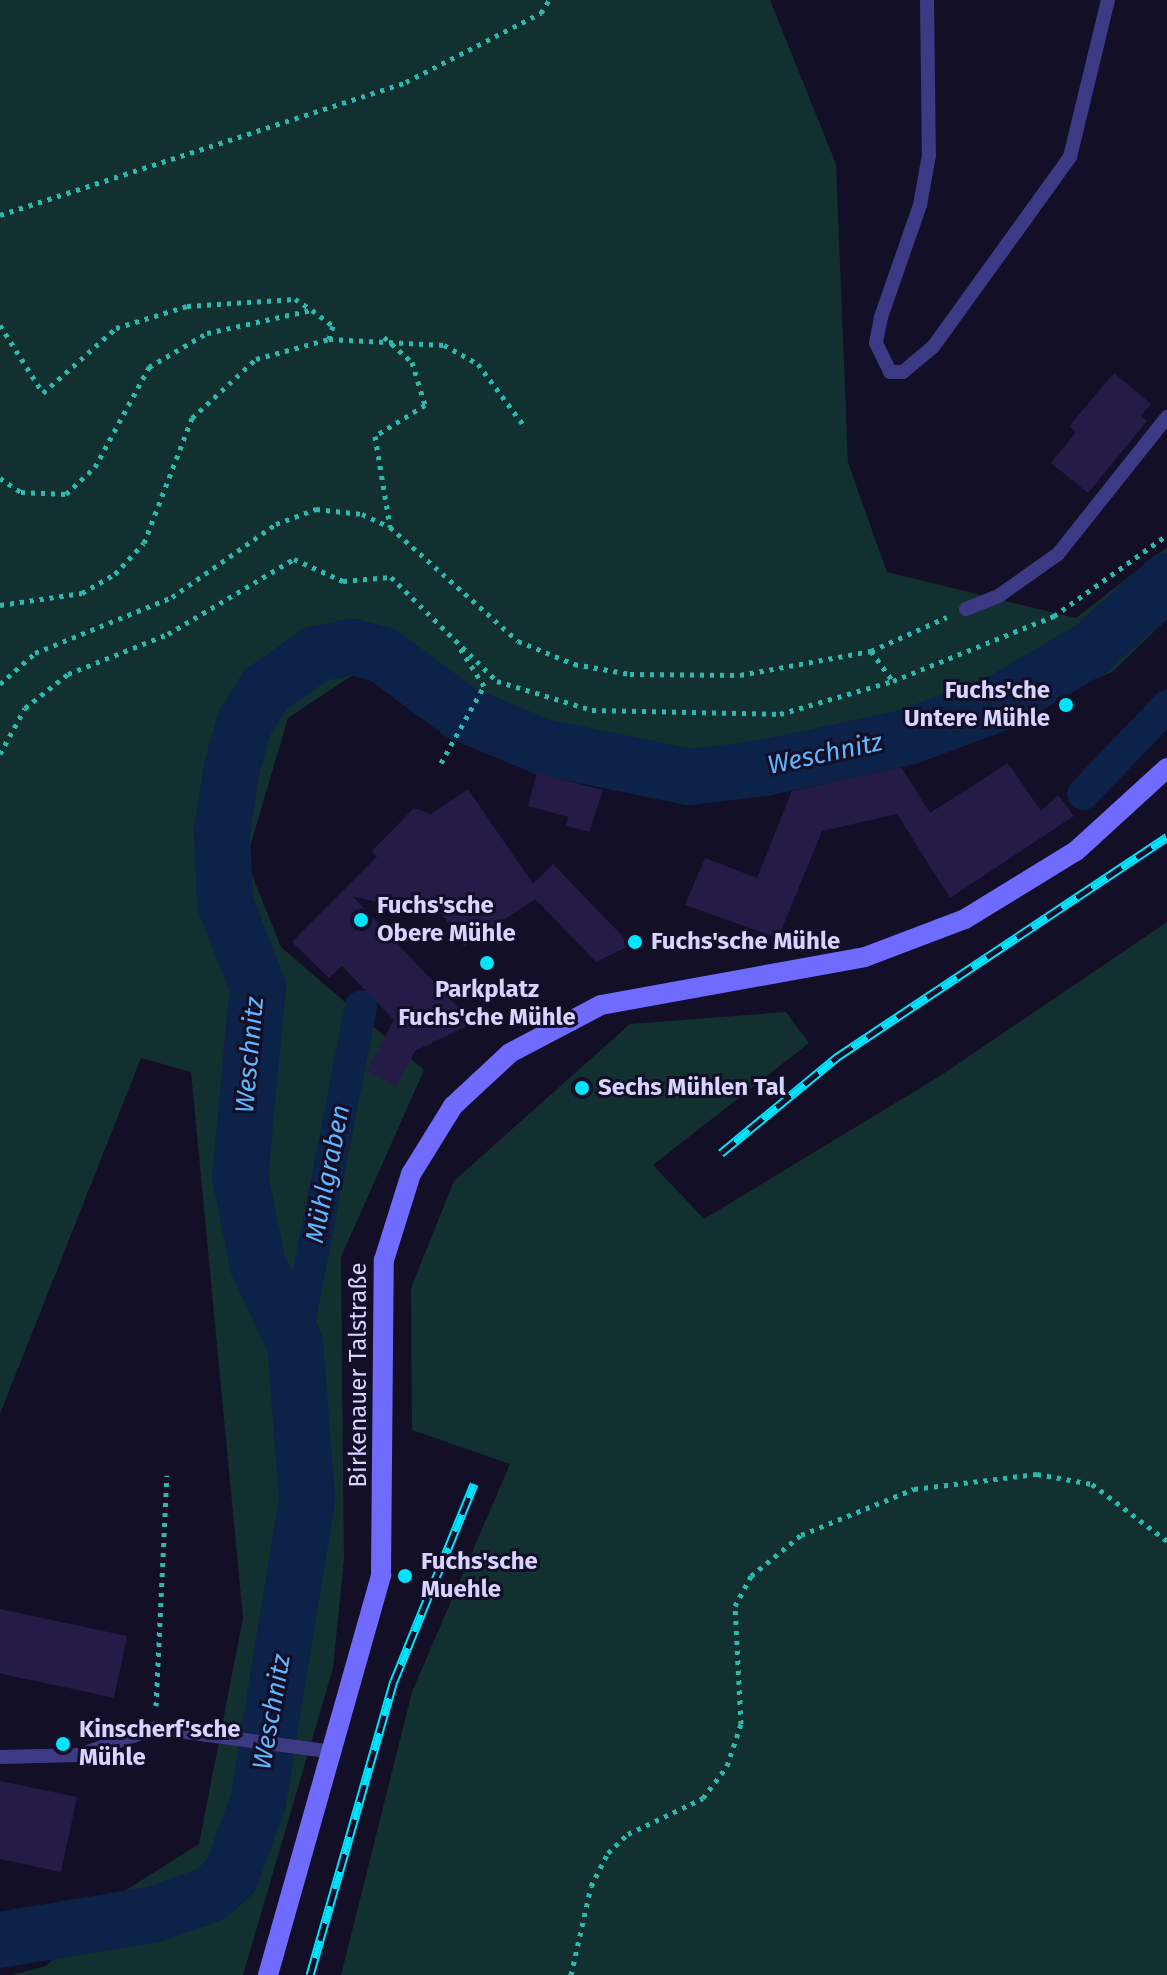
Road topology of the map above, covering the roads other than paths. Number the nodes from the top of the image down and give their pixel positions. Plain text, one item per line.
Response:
1 (927, 0) edge
2 (1108, 0) edge
3 (1167, 417) edge
4 (966, 609) road end
5 (1167, 768) edge
6 (334, 1752) junction
7 (0, 1757) edge
8 (268, 1975) edge

1 - 2 lane
3 - 4 lane
5 - 6 main road, Birkenauer Talstraße
6 - 7 lane
6 - 8 main road, Birkenauer Talstraße

